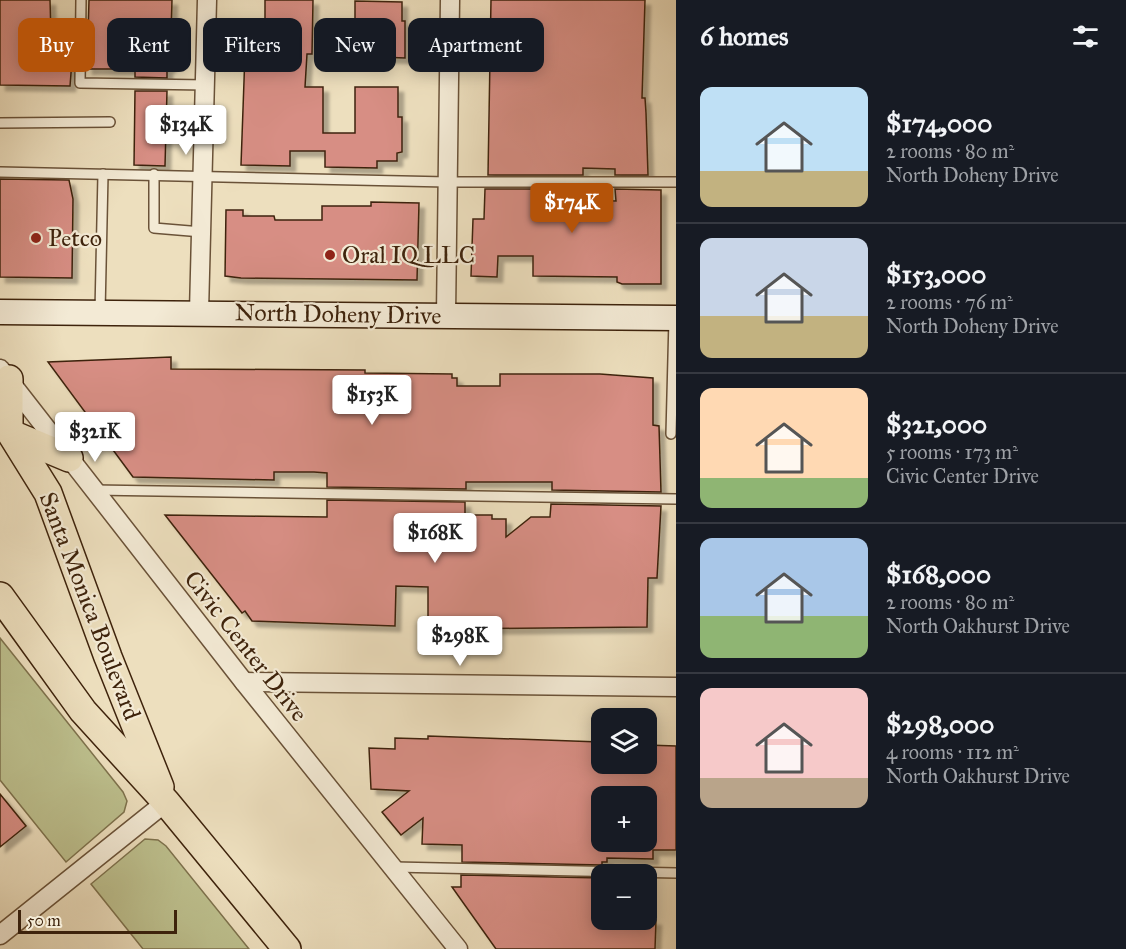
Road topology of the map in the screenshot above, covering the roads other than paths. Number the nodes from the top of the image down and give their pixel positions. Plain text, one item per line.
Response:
1 (81, 0) edge
2 (207, 0) edge
3 (450, 0) edge
4 (206, 85) junction
5 (110, 122) dead end
6 (0, 123) edge
7 (0, 172) edge
8 (103, 174) junction
9 (154, 174) junction
10 (204, 175) junction
11 (447, 182) junction
12 (676, 182) edge
13 (202, 232) junction
14 (0, 312) edge
15 (100, 312) junction
16 (199, 312) junction
17 (446, 315) junction
18 (675, 318) edge
19 (4, 374) edge
20 (8, 426) edge
21 (671, 434) dead end
22 (69, 458) junction
23 (93, 490) junction
24 (676, 499) edge
25 (0, 596) edge
26 (244, 682) junction
27 (676, 687) edge
28 (166, 802) junction
29 (392, 867) junction
30 (676, 873) edge
31 (0, 935) edge
32 (287, 949) edge
33 (458, 949) edge

1 - 4 lane
2 - 4 street
3 - 11 street
4 - 10 street
5 - 6 lane
7 - 8 lane
8 - 9 lane
8 - 15 lane
9 - 10 lane
9 - 13 lane
10 - 11 lane
10 - 13 street
11 - 12 lane
11 - 17 street
13 - 16 street
14 - 15 main road, North Doheny Drive
15 - 16 main road, North Doheny Drive
16 - 17 main road, North Doheny Drive
17 - 18 main road, North Doheny Drive
18 - 21 lane
19 - 20 main road
19 - 22 street, Civic Center Drive
20 - 22 main road
20 - 28 main road, Santa Monica Boulevard
22 - 23 street, Civic Center Drive
23 - 24 lane
23 - 26 street, Civic Center Drive
25 - 28 main road, Santa Monica Boulevard
26 - 27 street
26 - 29 street, Civic Center Drive
28 - 31 street
28 - 32 main road, Santa Monica Boulevard
29 - 30 lane
29 - 33 street, Civic Center Drive

